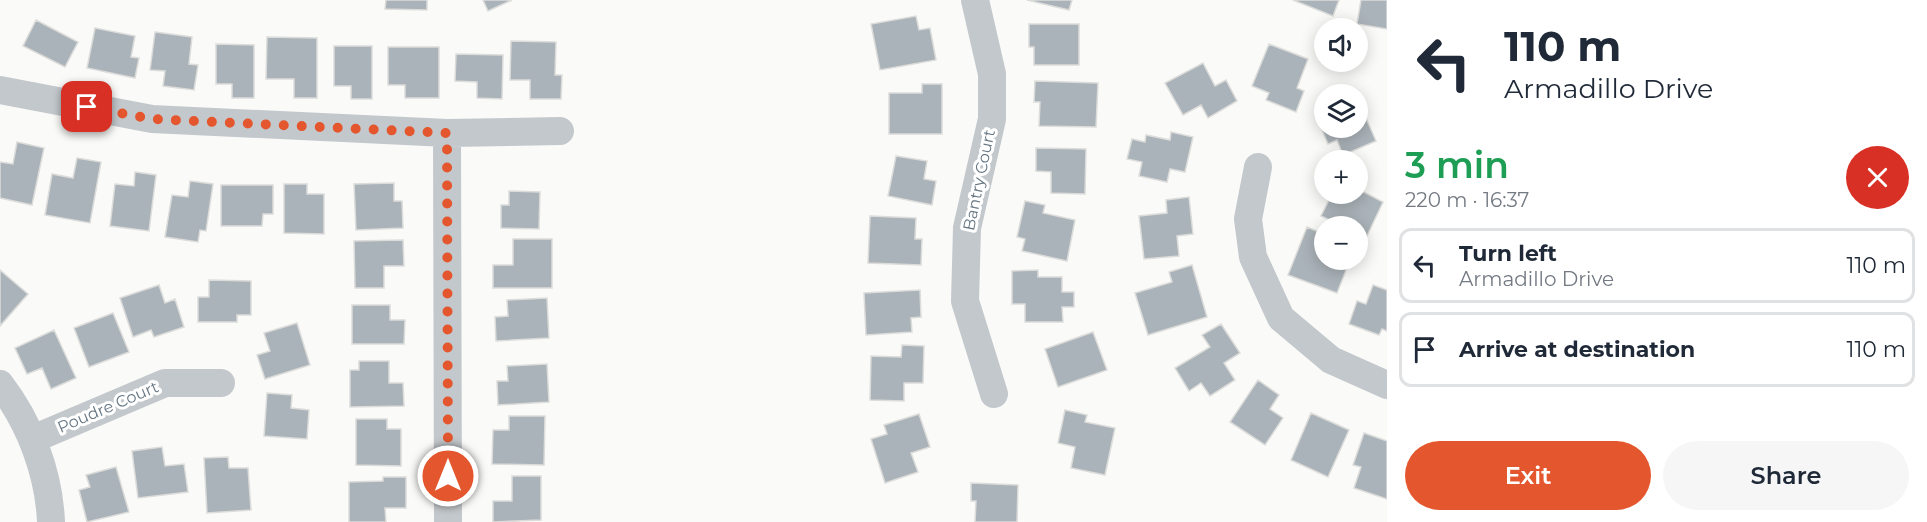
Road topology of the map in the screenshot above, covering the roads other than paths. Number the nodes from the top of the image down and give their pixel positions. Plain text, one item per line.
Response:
1 (975, 0) edge
2 (0, 90) edge
3 (561, 131) dead end
4 (447, 133) junction
5 (1258, 167) dead end
6 (221, 383) dead end
7 (0, 384) edge
8 (1387, 385) edge
9 (994, 394) dead end
10 (33, 439) junction
11 (51, 522) edge
12 (448, 522) edge

1 - 9 street, Bantry Court
2 - 4 street
3 - 4 street
4 - 12 street
5 - 8 street
6 - 10 street, Poudre Court
7 - 10 street
10 - 11 street

